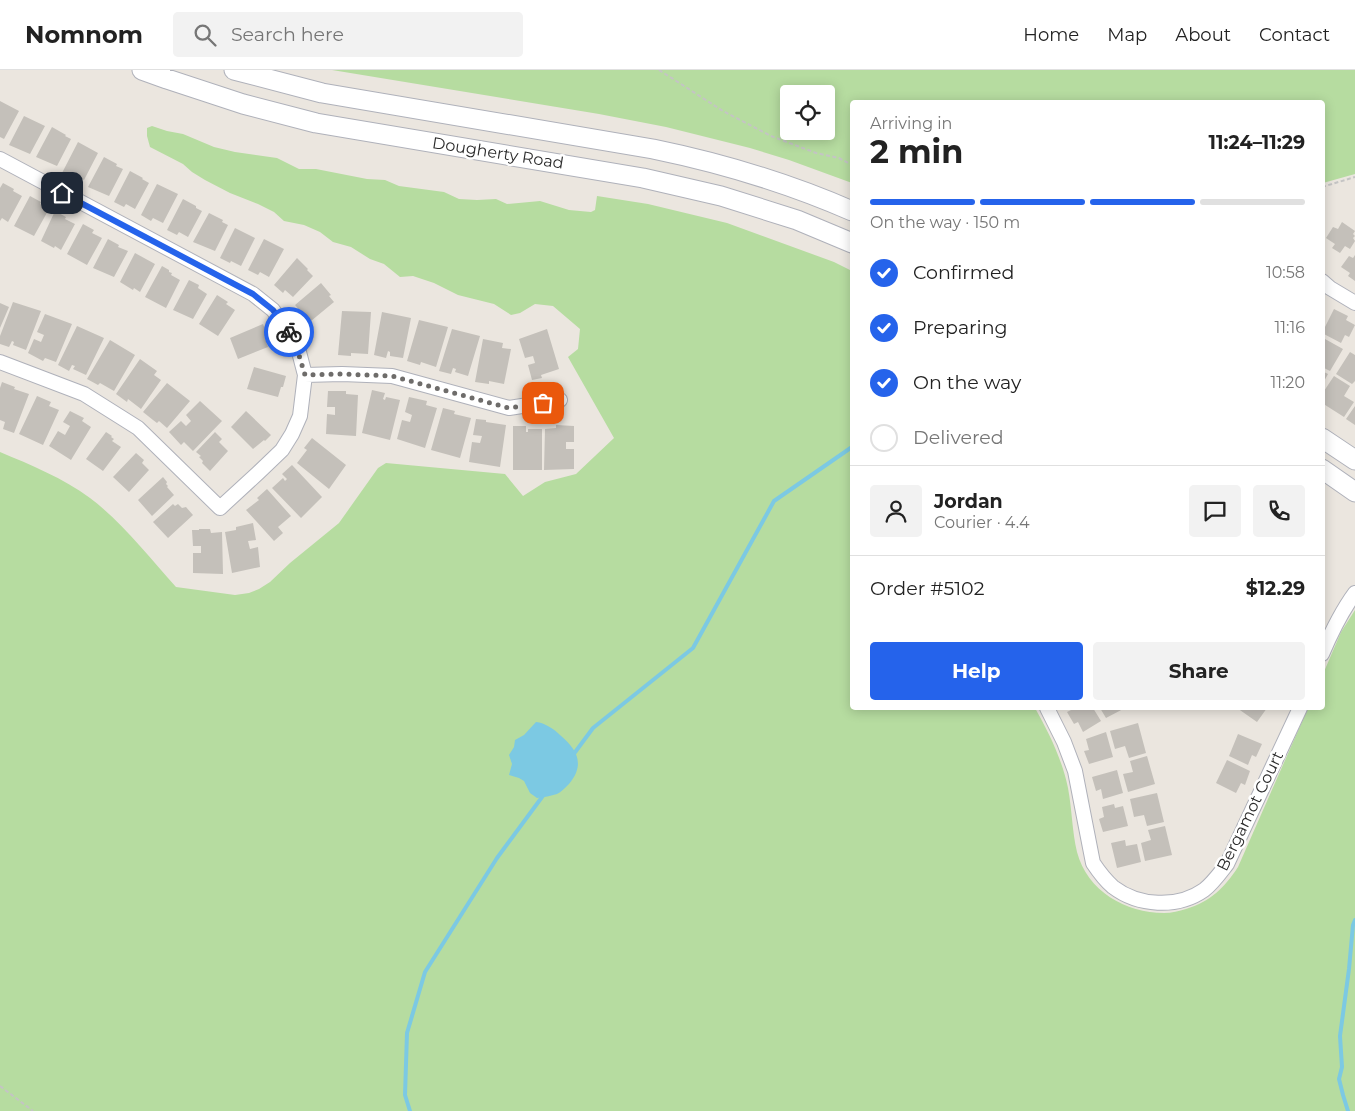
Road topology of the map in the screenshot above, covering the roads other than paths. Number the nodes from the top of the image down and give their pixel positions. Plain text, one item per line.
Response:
1 (142, 70) edge
2 (234, 70) edge
3 (0, 160) edge
4 (850, 210) edge
5 (850, 242) edge
6 (1325, 284) edge
7 (1355, 303) edge
8 (0, 362) edge
9 (305, 375) junction
10 (560, 400) dead end
11 (1325, 440) edge
12 (1355, 460) edge
13 (1325, 471) edge
14 (1355, 492) edge
15 (1355, 594) edge
16 (1325, 647) edge
17 (1047, 710) edge
18 (1299, 710) edge

1 - 5 main road, Dougherty Road
2 - 4 main road, Dougherty Road
3 - 9 street
6 - 7 street
8 - 9 street
9 - 10 street
11 - 12 main road
13 - 14 main road
15 - 16 street
17 - 18 street, Bergamot Court

